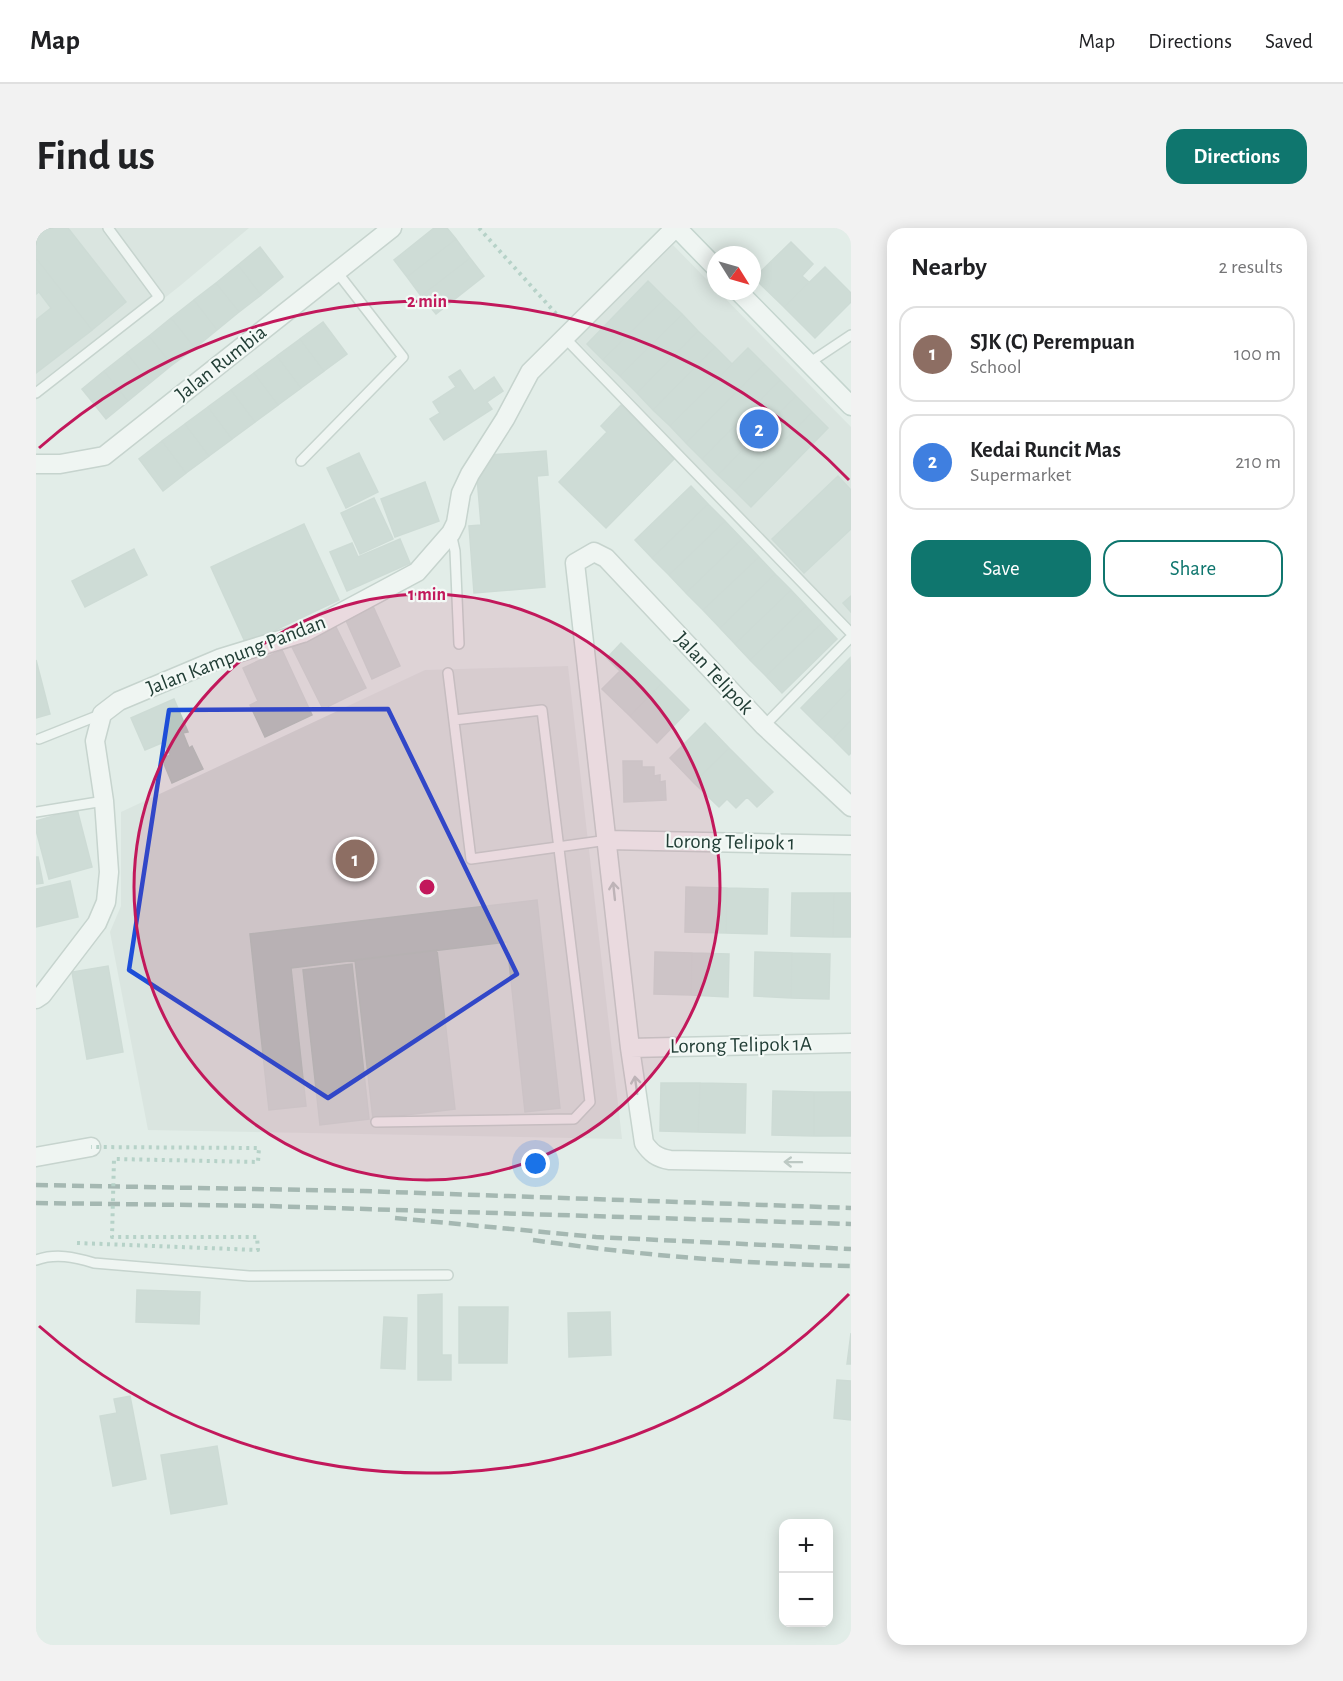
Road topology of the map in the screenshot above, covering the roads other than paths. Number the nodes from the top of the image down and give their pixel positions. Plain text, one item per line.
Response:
1 (108, 228) edge
2 (392, 228) edge
3 (676, 228) edge
4 (707, 259) edge
5 (337, 272) junction
6 (747, 300) edge
7 (567, 333) junction
8 (851, 335) edge
9 (809, 363) junction
10 (36, 393) edge
11 (851, 406) edge
12 (301, 461) dead end
13 (36, 464) edge
14 (451, 533) junction
15 (851, 635) edge
16 (459, 644) dead end
17 (448, 673) dead end
18 (102, 714) junction
19 (454, 720) junction
20 (764, 726) junction
21 (39, 739) dead end
22 (104, 801) junction
23 (851, 807) edge
24 (36, 812) edge
25 (608, 840) junction
26 (851, 845) edge
27 (560, 846) junction
28 (36, 999) edge
29 (851, 1043) edge
30 (630, 1048) junction
31 (376, 1122) dead end
32 (92, 1147) road end
33 (36, 1157) edge
34 (851, 1163) edge
35 (36, 1260) edge
36 (448, 1275) dead end

1 - 10 lane
2 - 5 street, Jalan Rumbia
3 - 4 street
3 - 7 street, Jalan Kampung Pandan
5 - 12 lane
5 - 13 street, Jalan Rumbia
6 - 9 street
7 - 14 street, Jalan Kampung Pandan
7 - 15 lane
8 - 9 lane
9 - 11 street
14 - 16 lane
14 - 18 street, Jalan Kampung Pandan
15 - 20 lane
17 - 19 lane
18 - 21 lane
18 - 22 street
19 - 27 lane
19 - 27 lane
20 - 23 street, Jalan Telipok
20 - 25 street, Jalan Telipok
22 - 24 lane
22 - 28 street
25 - 26 street, Lorong Telipok 1
25 - 27 lane
30 -> 25 street
27 - 31 lane
29 - 30 street, Lorong Telipok 1A
34 -> 30 street
32 - 33 street
35 - 36 lane

